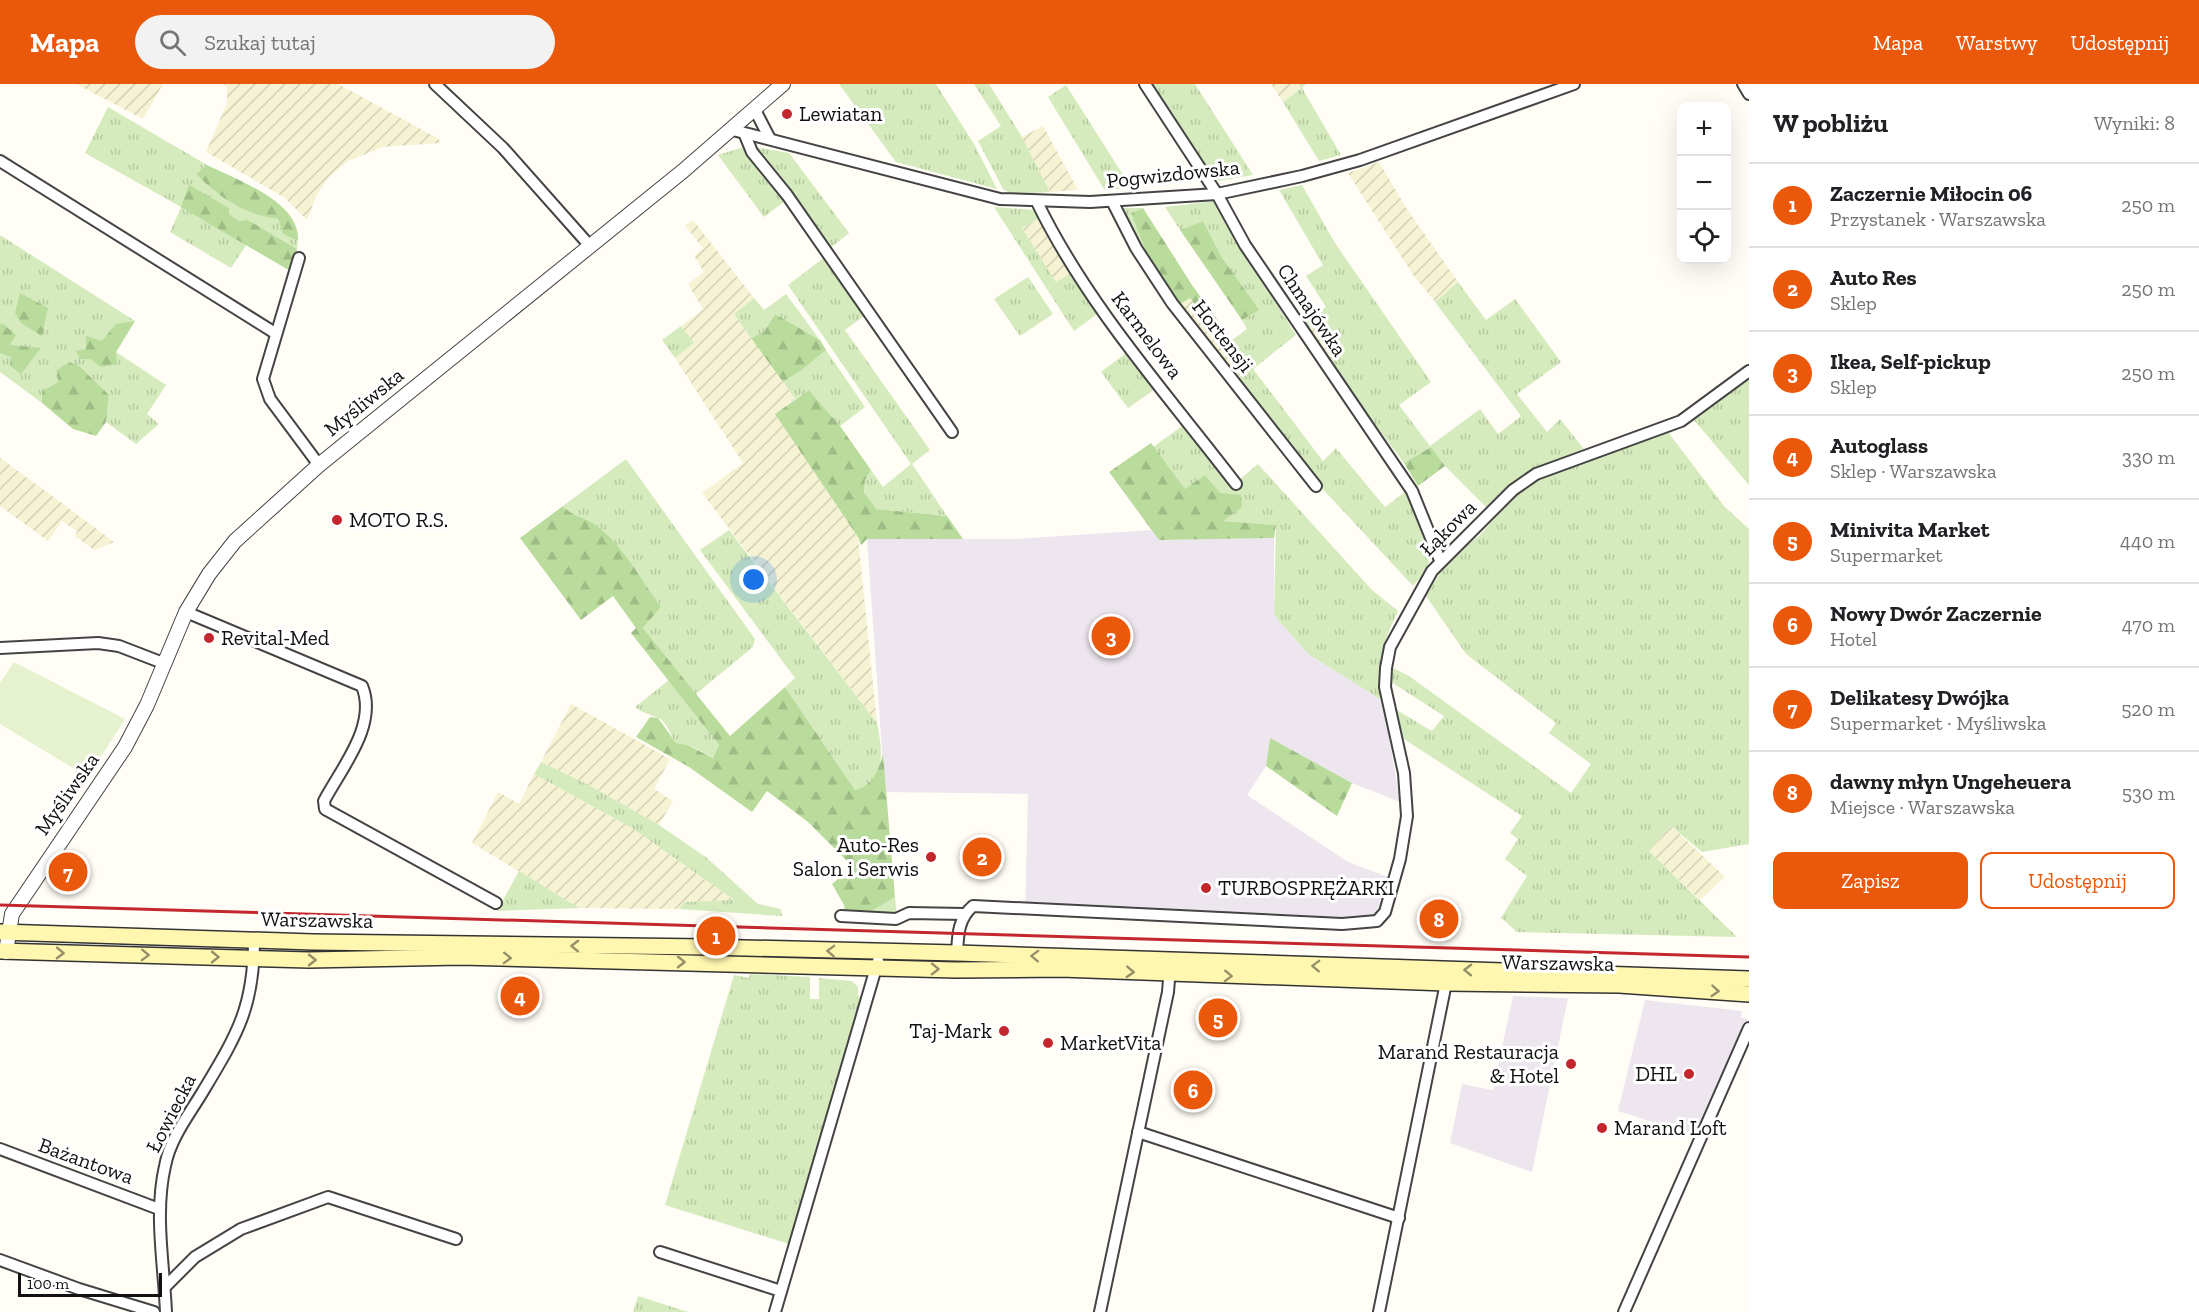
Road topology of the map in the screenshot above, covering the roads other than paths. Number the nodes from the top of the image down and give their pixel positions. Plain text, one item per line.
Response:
1 (435, 84) edge
2 (783, 84) edge
3 (1145, 84) edge
4 (1574, 84) edge
5 (1743, 84) edge
6 (1749, 94) edge
7 (755, 110) junction
8 (739, 132) junction
9 (769, 137) junction
10 (0, 161) edge
11 (1217, 194) junction
12 (1112, 201) junction
13 (1037, 202) junction
14 (591, 246) junction
15 (299, 258) dead end
16 (275, 333) junction
17 (1749, 371) edge
18 (952, 432) dead end
19 (319, 465) junction
20 (1236, 484) dead end
21 (1316, 486) dead end
22 (1440, 560) junction
23 (186, 612) junction
24 (0, 648) edge
25 (163, 663) junction
26 (496, 903) dead end
27 (964, 914) junction
28 (841, 916) dead end
29 (4, 932) edge
30 (254, 940) junction
31 (3, 951) edge
32 (957, 953) junction
33 (254, 957) junction
34 (878, 960) junction
35 (1170, 968) junction
36 (1370, 974) junction
37 (1749, 979) edge
38 (1446, 983) junction
39 (1749, 994) edge
40 (1749, 1028) edge
41 (1138, 1132) junction
42 (0, 1149) edge
43 (159, 1209) junction
44 (1399, 1218) junction
45 (456, 1239) dead end
46 (660, 1252) dead end
47 (0, 1260) edge
48 (165, 1287) junction
49 (782, 1291) junction
50 (154, 1312) edge
51 (166, 1312) edge
52 (775, 1312) edge
53 (1100, 1312) edge
54 (1379, 1312) edge
55 (1623, 1312) edge

1 - 14 street
2 - 7 street, Myśliwska
3 - 11 street, Chmajówka
4 - 11 street, Pogwizdowska
5 - 6 street
7 - 8 street, Myśliwska
7 - 9 street
8 - 9 street, Pogwizdowska
8 - 14 street, Myśliwska
8 - 18 street
9 - 13 street, Pogwizdowska
10 - 16 street
11 - 12 street, Pogwizdowska
11 - 22 street, Chmajówka
12 - 13 street, Pogwizdowska
12 - 21 street, Hortensji
13 - 20 street, Karmelowa
14 - 19 street, Myśliwska
15 - 16 street
16 - 19 street
17 - 22 street, Łąkowa
19 - 23 street, Myśliwska
22 - 27 street, Łąkowa
23 - 25 street, Myśliwska
23 - 26 street
24 - 25 street
25 - 29 street, Myśliwska
27 - 28 street
27 - 32 street
29 - 30 main road, Warszawska
29 - 31 street, Myśliwska
30 - 33 street, Łowiecka
34 -> 30 main road, Warszawska
31 -> 33 main road, Warszawska
32 - 34 main road
35 -> 32 main road
33 -> 34 main road, Warszawska
33 - 43 street, Łowiecka
34 -> 35 main road
34 - 49 street
35 - 36 main road
35 - 41 street
37 -> 36 main road, Warszawska
36 - 38 main road, Warszawska
38 -> 39 main road, Warszawska
38 - 44 street
40 - 55 street
41 - 44 street
41 - 53 street
42 - 43 street, Bażantowa
43 - 48 street, Łowiecka
44 - 54 street
45 - 48 street
46 - 49 street
47 - 50 street
48 - 51 street, Łowiecka
49 - 52 street

